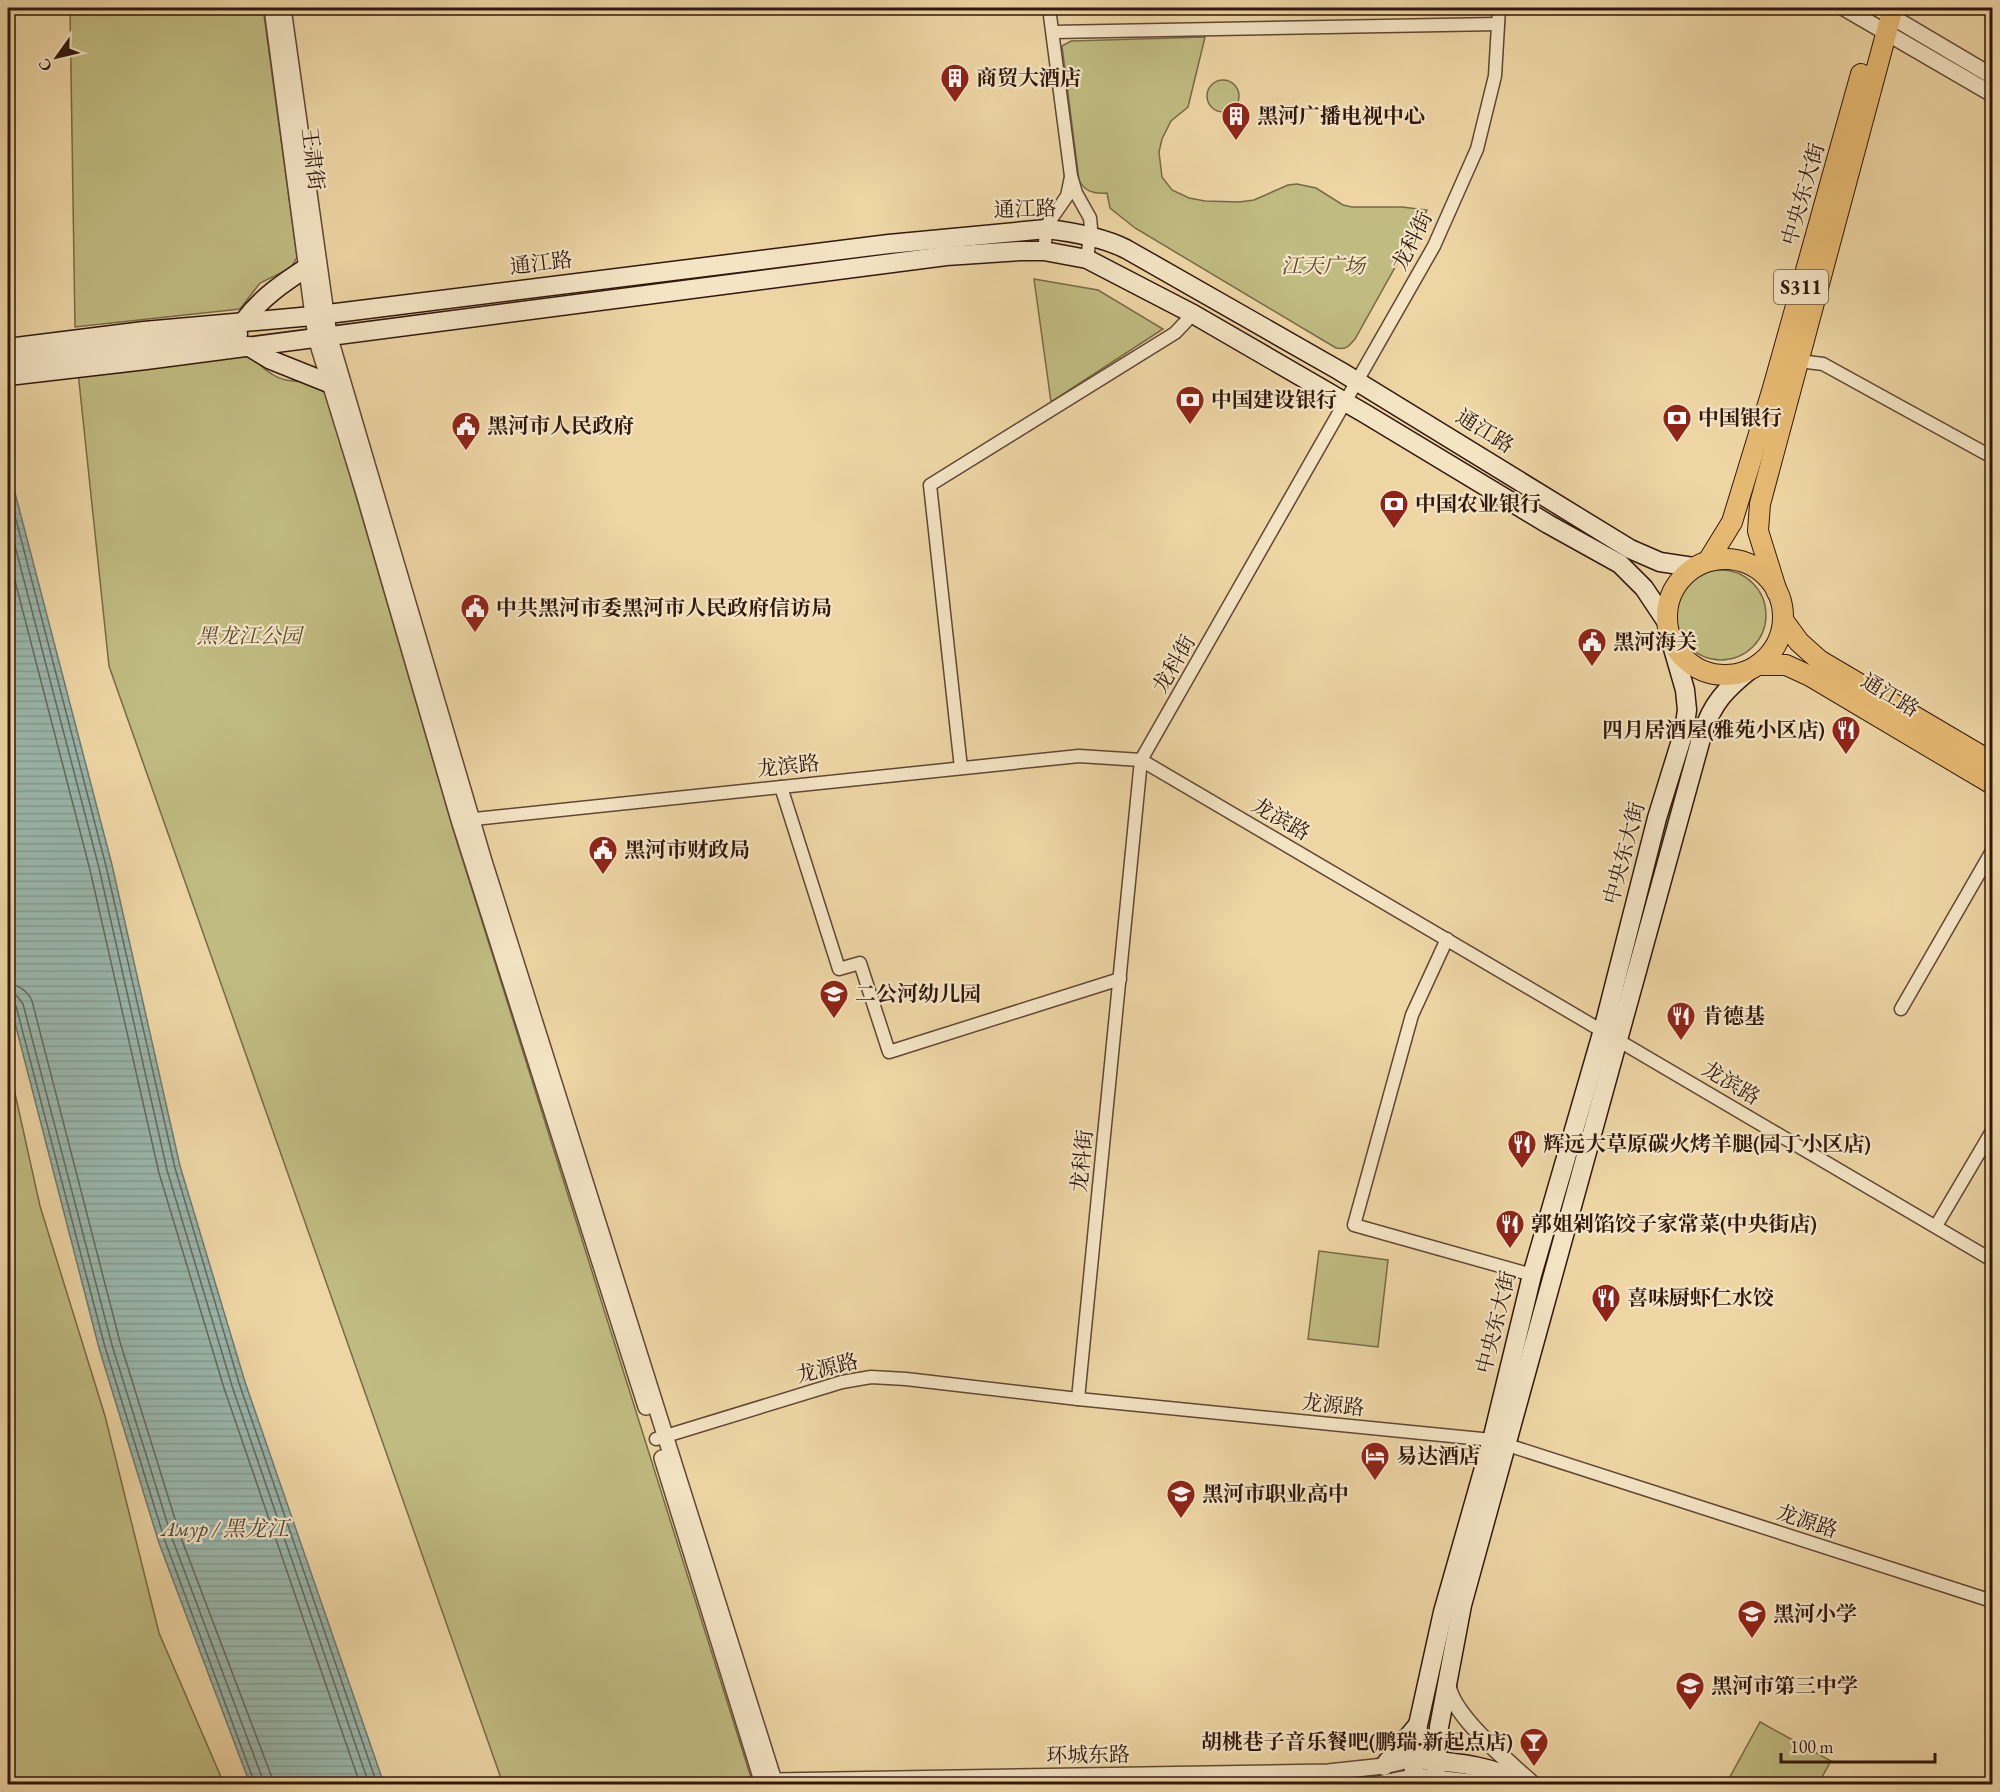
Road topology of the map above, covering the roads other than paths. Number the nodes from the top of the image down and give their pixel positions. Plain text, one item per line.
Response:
1 (272, 8) edge
2 (283, 8) edge
3 (1050, 8) edge
4 (1499, 8) edge
5 (1844, 8) edge
6 (1882, 15) edge
7 (1498, 24) junction
8 (1053, 32) junction
9 (1992, 76) edge
10 (1992, 94) edge
11 (1071, 176) junction
12 (1046, 229) junction
13 (1090, 236) junction
14 (1044, 251) junction
15 (1087, 259) junction
16 (306, 268) junction
17 (1193, 314) junction
18 (244, 321) junction
19 (320, 325) junction
20 (248, 346) junction
21 (8, 348) edge
22 (66, 355) junction
23 (1798, 361) junction
24 (8, 363) edge
25 (8, 376) edge
26 (1357, 381) junction
27 (331, 384) junction
28 (1345, 402) junction
29 (1992, 457) edge
30 (1701, 564) junction
31 (1777, 592) junction
32 (1783, 620) junction
33 (1668, 629) junction
34 (1755, 667) junction
35 (1141, 760) junction
36 (1992, 762) edge
37 (960, 768) junction
38 (1992, 784) edge
39 (781, 787) junction
40 (465, 820) junction
41 (1992, 851) edge
42 (1447, 939) junction
43 (1119, 979) junction
44 (1901, 1009) dead end
45 (1610, 1034) junction
46 (1992, 1131) edge
47 (1936, 1226) junction
48 (1992, 1260) edge
49 (1532, 1275) junction
50 (1078, 1400) junction
51 (661, 1438) junction
52 (1498, 1442) junction
53 (1992, 1601) edge
54 (1448, 1675) junction
55 (1418, 1725) junction
56 (1413, 1758) junction
57 (1384, 1766) junction
58 (1435, 1775) edge
59 (1254, 1779) edge
60 (1415, 1781) edge
61 (769, 1784) edge
62 (1288, 1785) edge
63 (1328, 1785) edge
64 (1377, 1785) edge
65 (1475, 1785) edge
66 (1523, 1785) edge
67 (1533, 1785) edge

1 - 16 street, 王肃街
2 - 19 street
3 - 8 street
4 - 7 street, 龙科街
5 - 6 street
6 - 9 street
6 - 10 street
6 - 23 main road
6 - 30 main road, 中央东大街 / S311
7 - 8 street
7 - 26 street, 龙科街
8 - 11 street
11 - 12 street
11 - 13 street
12 - 13 main road, 通江路
12 - 14 street
12 - 19 main road, 通江路
13 - 15 street
13 - 26 main road, 通江路
14 - 15 main road, 通江路
14 - 19 main road, 通江路
15 - 17 main road, 通江路
16 - 18 main road
16 - 19 street, 王肃街
17 - 28 main road, 通江路
17 - 37 street
18 - 19 main road
18 - 22 main road
19 - 20 main road
19 - 22 main road, 通江路
19 - 27 street
19 - 40 street
20 - 22 main road
20 - 27 main road
21 - 22 main road
22 - 24 main road
22 - 25 main road
23 - 29 street
23 - 31 main road
26 - 28 street, 龙科街
26 - 30 main road, 通江路
27 - 40 street
28 - 33 main road, 通江路
28 - 35 street, 龙科街
30 - 31 main road
30 - 33 main road
31 - 32 main road
32 - 34 main road
32 - 36 main road, 通江路
33 - 34 main road
33 - 45 main road, 中央东大街
34 - 38 main road, 通江路
34 - 45 main road, 中央东大街
35 - 37 street, 龙滨路
35 - 42 street, 龙滨路
35 - 43 street, 龙科街
37 - 39 street, 龙滨路
39 - 40 street, 龙滨路
39 - 43 street
40 - 51 street
41 - 44 street
42 - 45 street, 龙滨路
42 - 49 street
43 - 50 street, 龙科街
45 - 47 street, 龙滨路
45 - 49 main road, 中央东大街
45 - 52 main road, 中央东大街
46 - 47 street
47 - 48 street, 龙滨路
49 - 52 main road, 中央东大街
50 - 51 street, 龙源路
50 - 52 street, 龙源路
51 - 61 street
52 - 53 street, 龙源路
52 - 54 main road, 中央东大街
52 - 55 main road, 中央东大街
54 - 58 main road, 中央东大街
54 - 67 street
55 - 56 main road, 中央东大街
55 - 57 main road
56 - 57 street, 环城东路
56 - 58 main road
56 - 60 main road, 中央东大街
57 - 59 street, 环城东路
58 - 60 main road
58 - 65 main road
58 - 66 main road
59 - 61 street, 环城东路
60 - 64 street
62 - 63 street

